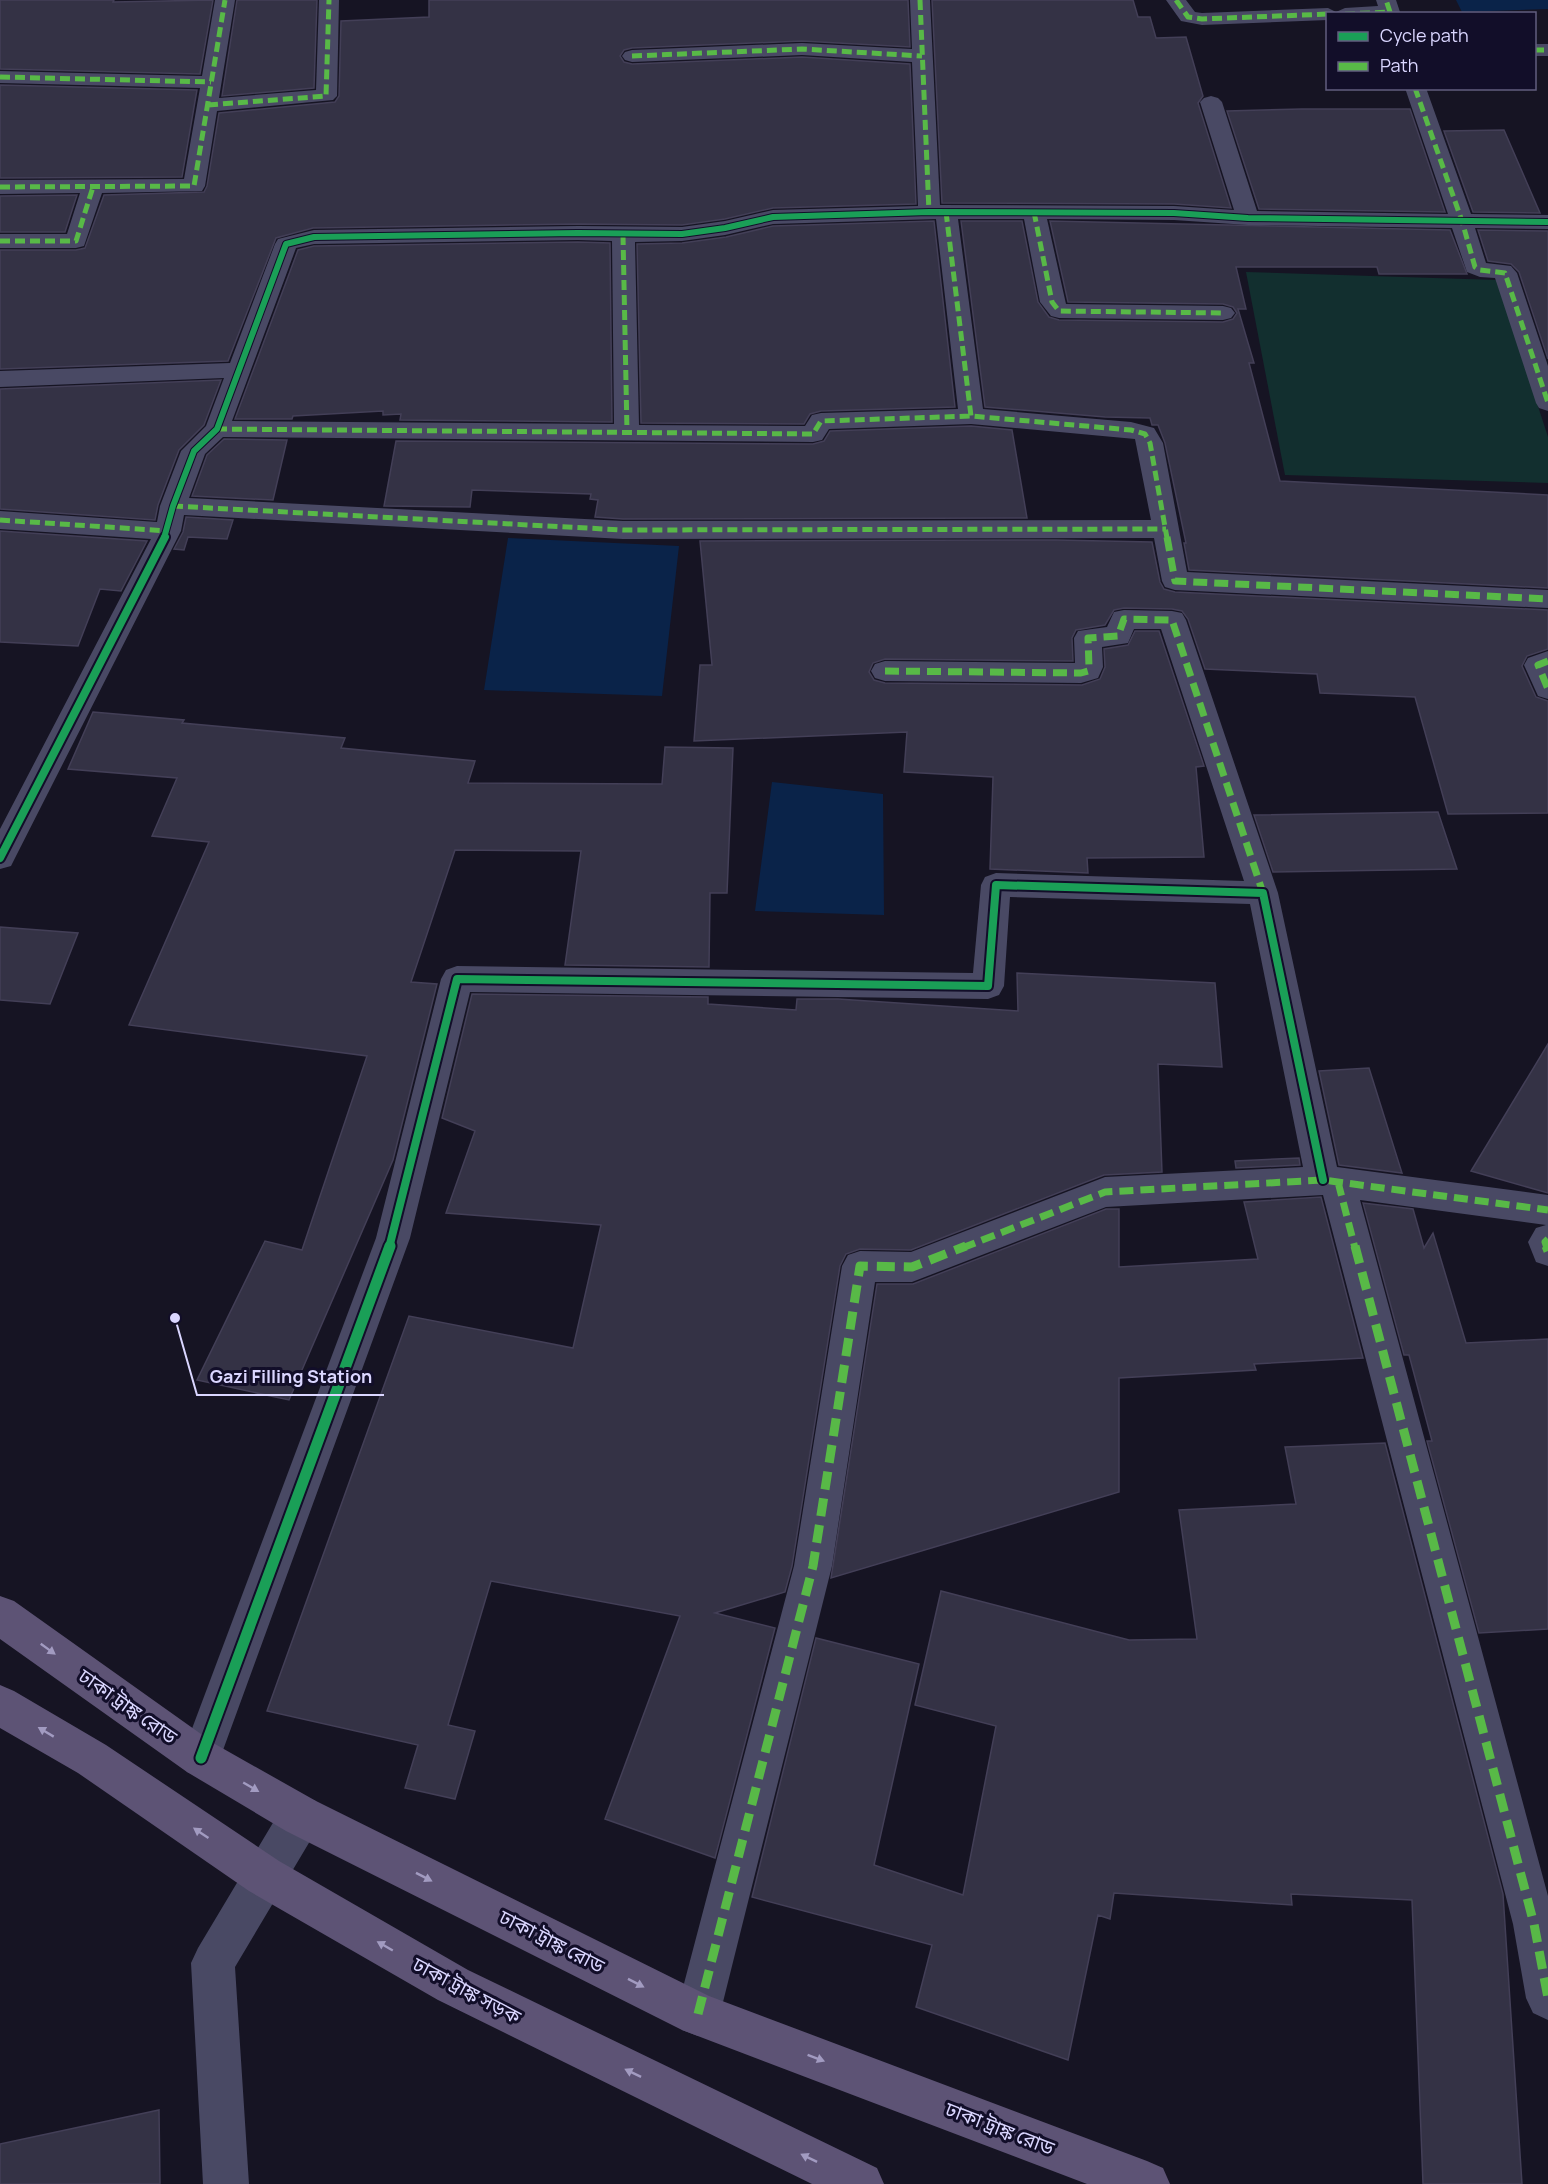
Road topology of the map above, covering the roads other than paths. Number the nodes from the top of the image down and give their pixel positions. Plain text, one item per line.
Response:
1 (225, 0) edge
2 (329, 0) edge
3 (920, 0) edge
4 (1176, 0) edge
5 (1389, 8) edge
6 (1360, 12) edge
7 (1326, 14) edge
8 (632, 56) dead end
9 (922, 56) junction
10 (0, 77) edge
11 (211, 82) junction
12 (1416, 90) edge
13 (1211, 102) dead end
14 (208, 105) junction
15 (0, 187) edge
16 (93, 187) junction
17 (937, 212) junction
18 (1034, 212) junction
19 (1248, 218) junction
20 (1462, 221) junction
21 (1548, 222) edge
22 (622, 235) junction
23 (0, 241) edge
24 (1223, 313) dead end
25 (237, 370) junction
26 (0, 379) edge
27 (1548, 403) edge
28 (971, 417) junction
29 (217, 429) junction
30 (627, 432) junction
31 (170, 519) junction
32 (0, 520) edge
33 (1166, 529) junction
34 (1548, 599) edge
35 (1548, 661) edge
36 (885, 671) dead end
37 (1548, 689) edge
38 (0, 858) edge
39 (1263, 893) junction
40 (1331, 1181) junction
41 (1548, 1210) edge
42 (1548, 1239) edge
43 (1548, 1251) edge
44 (0, 1615) edge
45 (0, 1705) edge
46 (201, 1758) junction
47 (302, 1816) junction
48 (264, 1876) junction
49 (1548, 1998) edge
50 (698, 2014) junction
51 (226, 2184) edge
52 (861, 2184) edge
53 (1147, 2184) edge

1 - 11 street
2 - 14 street
3 - 9 street
4 - 7 street
5 - 6 street
8 - 9 street
9 - 17 street
10 - 11 street
11 - 14 street
12 - 20 street
13 - 19 street
14 - 16 street
15 - 16 street
16 - 23 street
17 - 18 street
17 - 22 street
17 - 28 street
18 - 19 street
18 - 24 street
19 - 20 street
20 - 21 street
20 - 27 street
22 - 25 street
22 - 30 street
25 - 26 street
25 - 29 street
28 - 30 street
28 - 33 street
29 - 30 street
29 - 31 street
31 - 32 street
31 - 33 street
31 - 38 street
33 - 34 street
35 - 37 street
36 - 39 street
39 - 40 street
39 - 46 street
40 - 41 street
40 - 49 street
40 - 50 street
42 - 43 street
44 -> 46 main road, ঢাকা ট্রাঙ্ক রোড
48 -> 45 main road, ঢাকা ট্রাঙ্ক সড়ক
46 -> 47 main road, ঢাকা ট্রাঙ্ক রোড
47 - 48 street
47 -> 50 main road, ঢাকা ট্রাঙ্ক রোড
48 - 51 street
52 -> 48 main road, ঢাকা ট্রাঙ্ক সড়ক
50 -> 53 main road, ঢাকা ট্রাঙ্ক রোড

